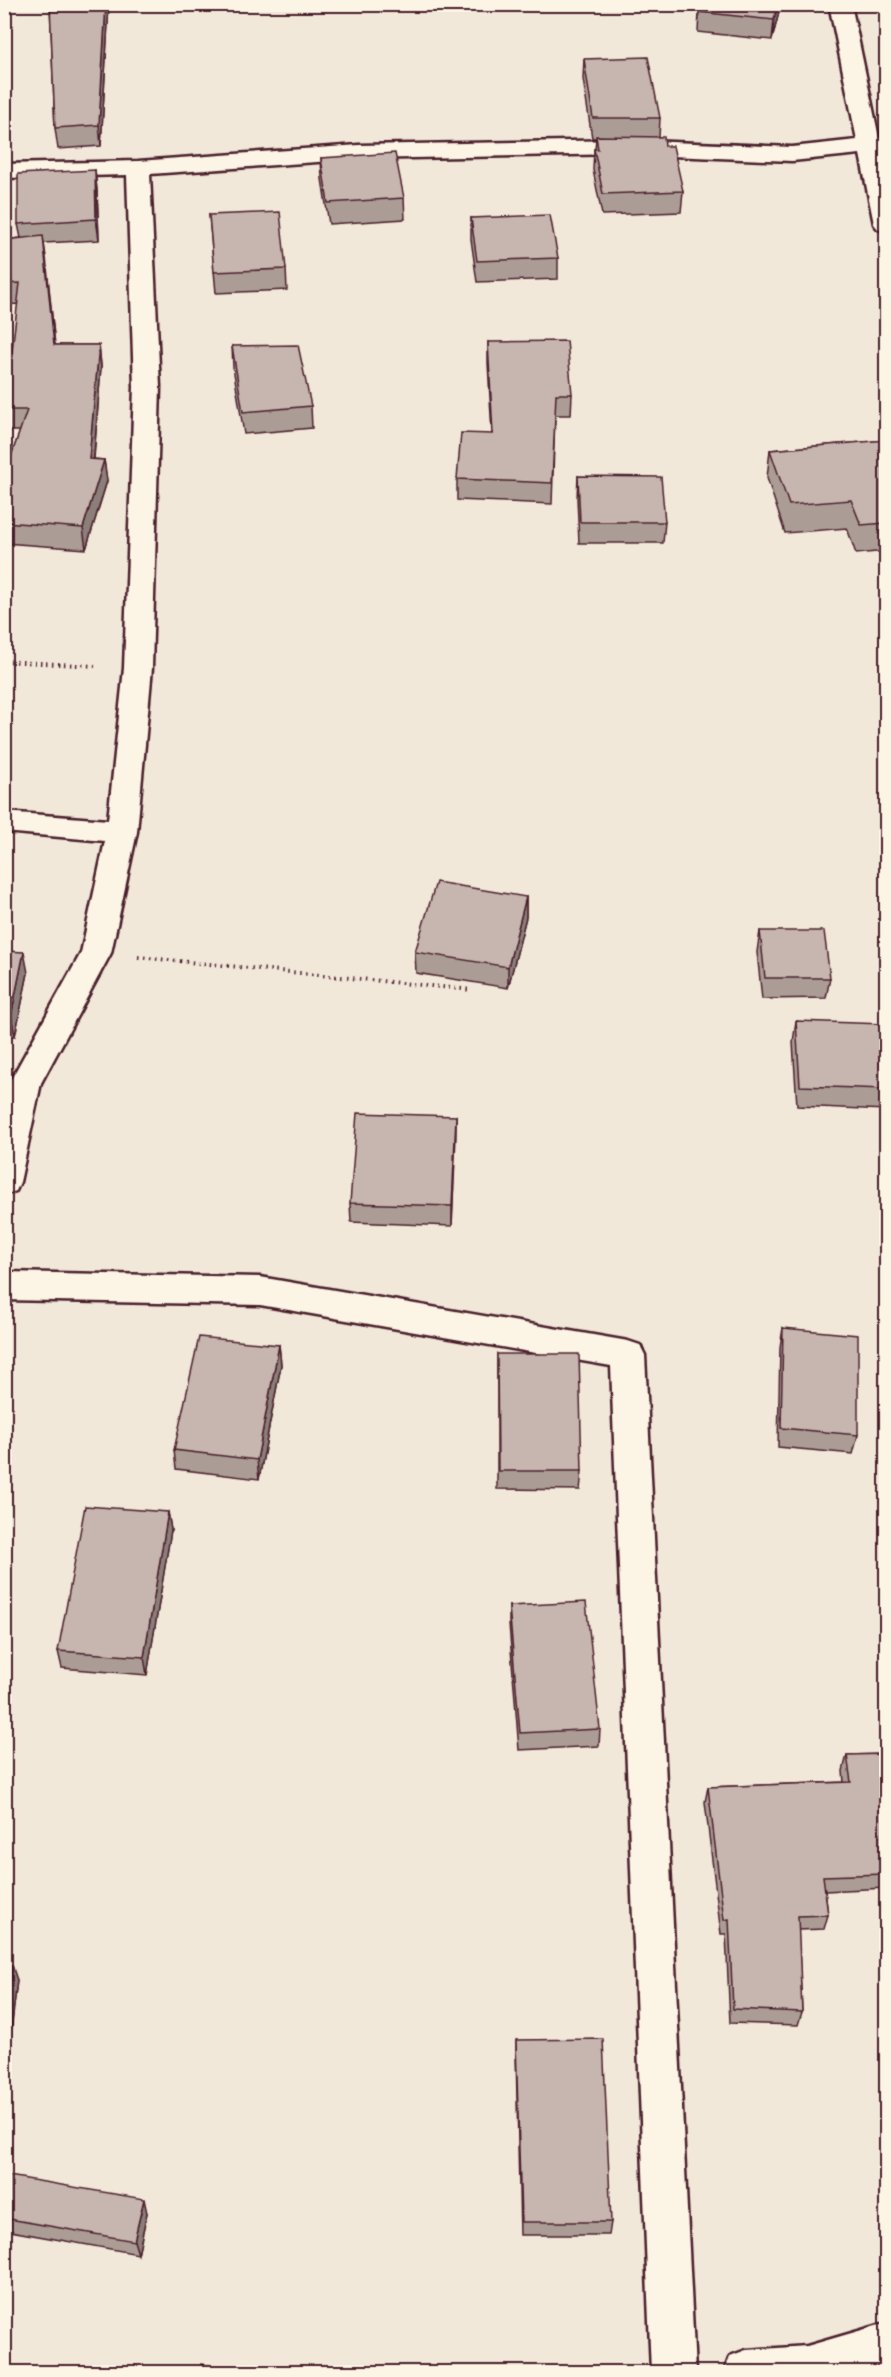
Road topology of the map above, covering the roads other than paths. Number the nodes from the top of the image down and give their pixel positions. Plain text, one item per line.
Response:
1 (840, 4) edge
2 (879, 145) edge
3 (138, 168) junction
4 (4, 171) edge
5 (886, 224) edge
6 (4, 822) edge
7 (122, 832) junction
8 (4, 1182) edge
9 (4, 1286) edge
10 (886, 2345) edge
11 (673, 2373) edge
12 (746, 2373) edge

1 - 2 street
2 - 3 street
2 - 5 street
3 - 4 street
3 - 7 street
6 - 7 street
7 - 8 street
9 - 11 street
10 - 12 street

